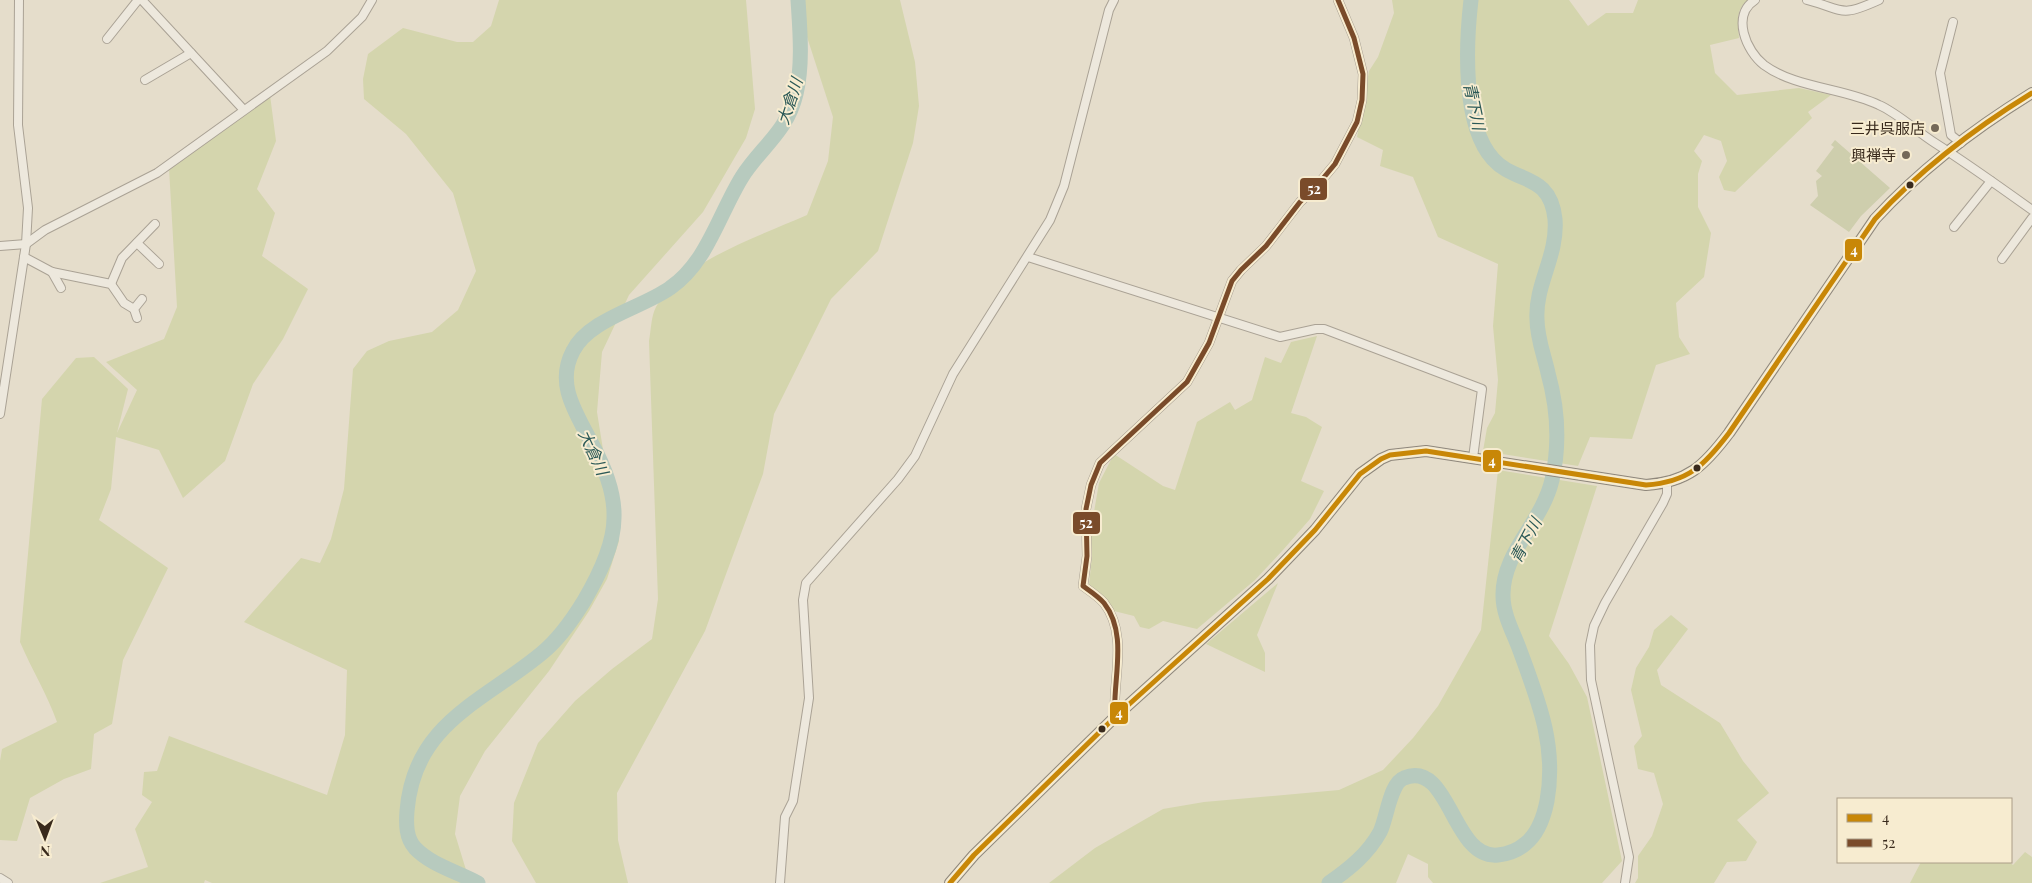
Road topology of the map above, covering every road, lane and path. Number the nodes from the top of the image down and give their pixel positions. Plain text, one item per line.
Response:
1 (19, 0) edge
2 (138, 0) edge
3 (142, 0) edge
4 (372, 0) edge
5 (1114, 0) edge
6 (1338, 0) edge
7 (1755, 0) edge
8 (1807, 0) edge
9 (1879, 0) edge
10 (1953, 22) dead end
11 (108, 39) dead end
12 (191, 53) junction
13 (145, 80) dead end
14 (2032, 93) edge
15 (243, 109) junction
16 (1962, 143) junction
17 (1950, 151) junction
18 (1991, 181) junction
19 (2032, 210) edge
20 (2032, 218) edge
21 (155, 224) dead end
22 (1954, 227) dead end
23 (137, 243) junction
24 (26, 244) junction
25 (0, 246) edge
26 (1028, 256) junction
27 (24, 257) junction
28 (2002, 259) dead end
29 (158, 264) dead end
30 (52, 272) junction
31 (111, 284) junction
32 (61, 288) dead end
33 (142, 299) dead end
34 (134, 309) junction
35 (1218, 316) junction
36 (136, 318) dead end
37 (0, 414) edge
38 (1473, 458) junction
39 (1667, 484) junction
40 (1115, 717) junction
41 (0, 878) edge
42 (8, 883) edge
43 (780, 883) edge
44 (950, 883) edge
45 (1625, 883) edge

1 - 24 street
2 - 11 street
3 - 12 street
4 - 15 street
5 - 26 street
6 - 35 street
7 - 17 street
8 - 9 street
10 - 16 street
12 - 13 street
12 - 15 street
14 - 16 main road
15 - 24 street
16 - 17 main road
17 - 18 street
17 - 39 main road
18 - 19 street
18 - 22 street
20 - 28 street
21 - 23 street
23 - 29 street
23 - 31 street
24 - 25 street
24 - 27 street
26 - 35 street
26 - 43 street
27 - 30 street
27 - 37 street
30 - 31 street
30 - 32 street
31 - 34 street
33 - 34 street
34 - 36 street
35 - 38 street
35 - 40 street
38 - 39 main road
38 - 40 main road
39 - 45 street
40 - 44 main road
41 - 42 street

